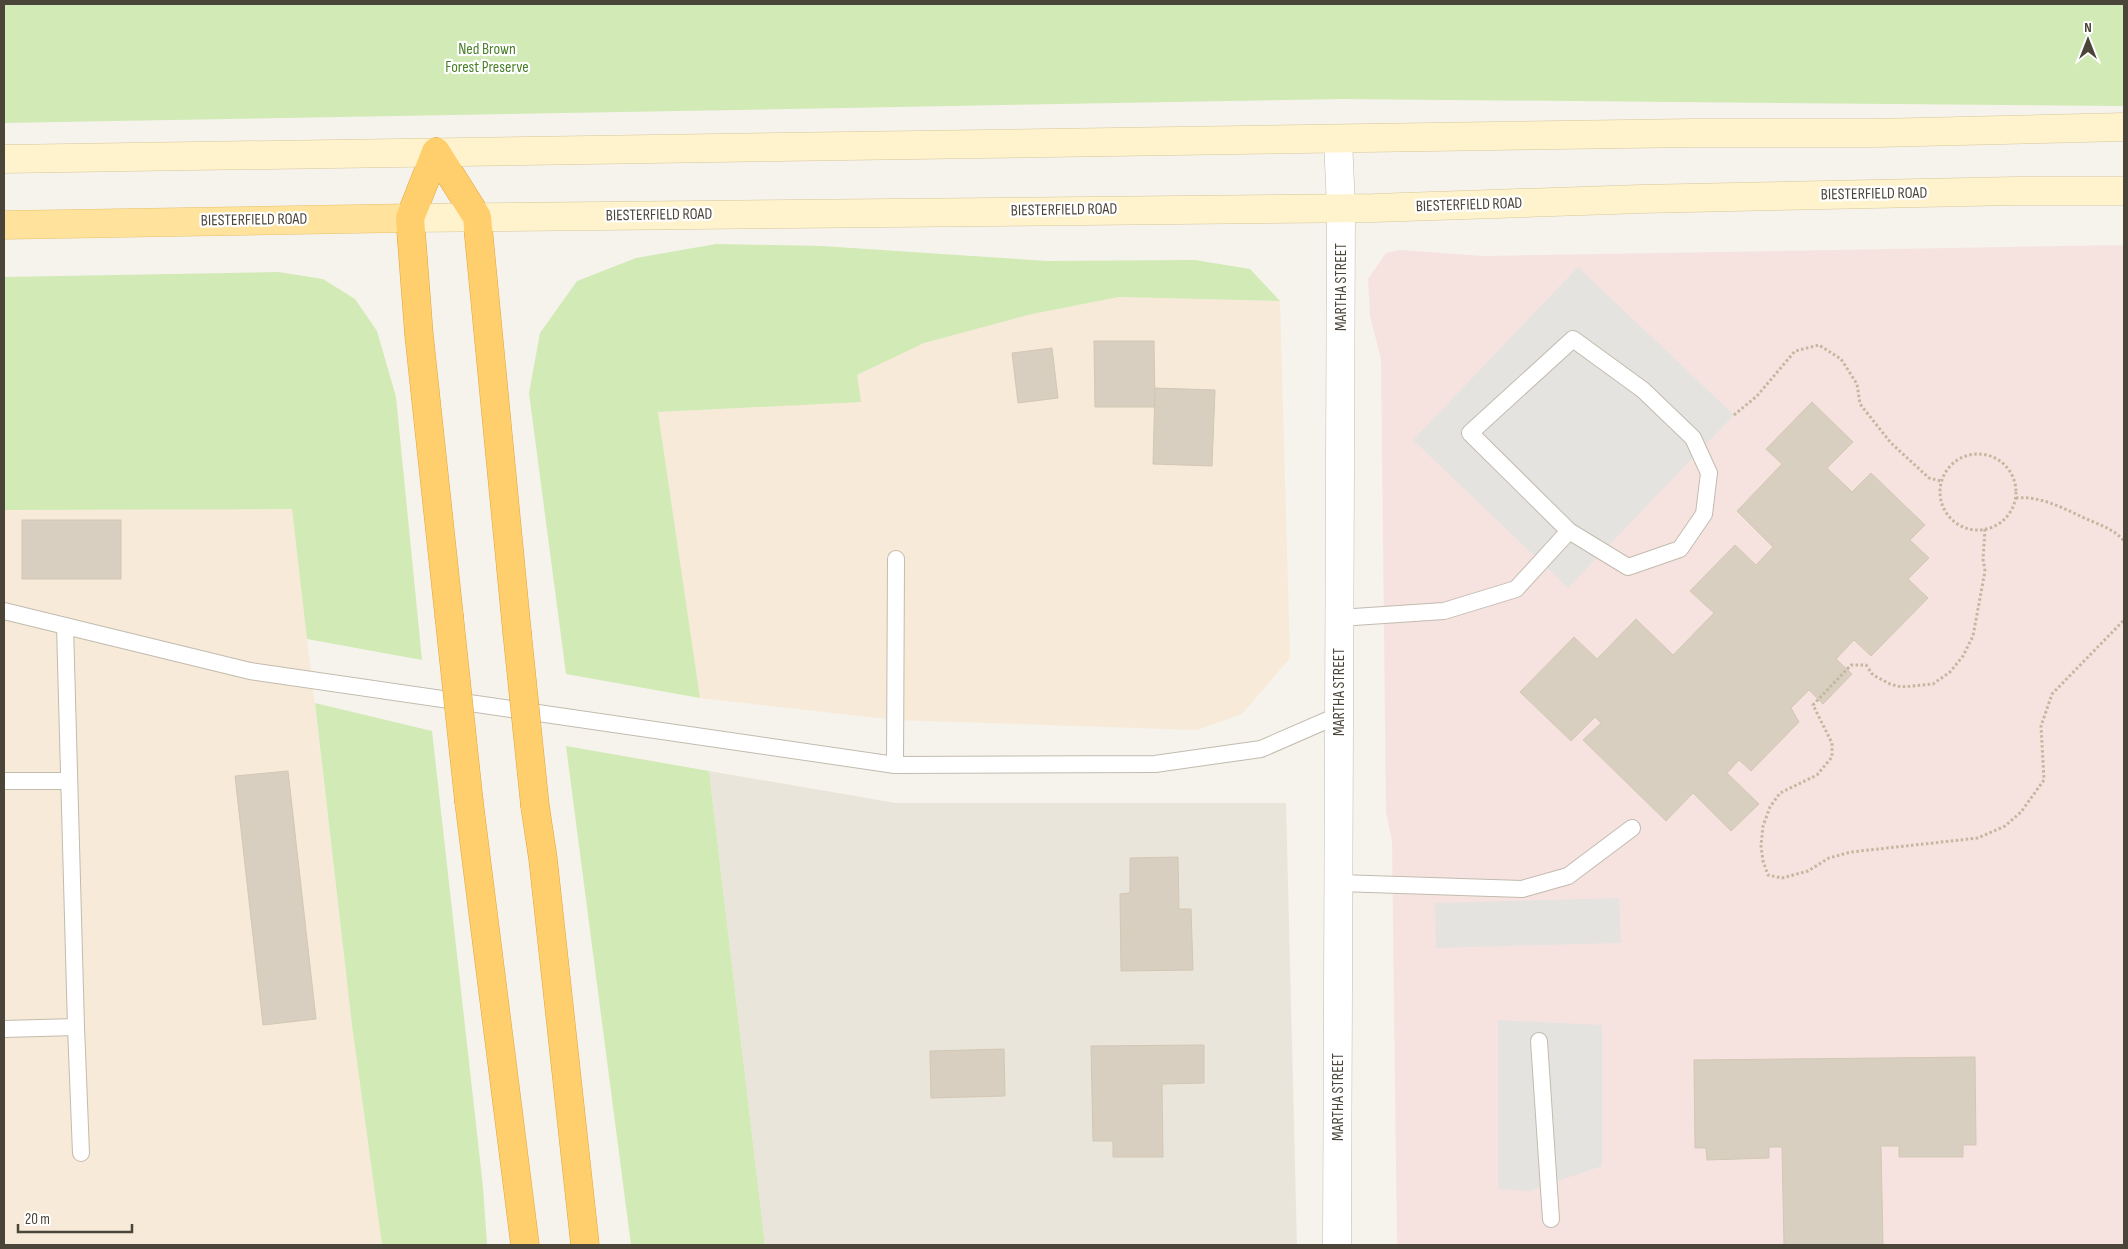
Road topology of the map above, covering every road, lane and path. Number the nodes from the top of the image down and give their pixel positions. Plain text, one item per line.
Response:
1 (2124, 127) edge
2 (1338, 139) junction
3 (436, 152) junction
4 (4, 159) edge
5 (2124, 191) edge
6 (1341, 208) junction
7 (477, 217) junction
8 (410, 218) junction
9 (4, 225) edge
10 (1734, 415) dead end
11 (1941, 482) junction
12 (2016, 498) junction
13 (1985, 529) junction
14 (1569, 531) junction
15 (2124, 541) edge
16 (896, 560) dead end
17 (4, 611) edge
18 (1339, 618) junction
19 (2124, 620) edge
20 (65, 626) junction
21 (1339, 715) junction
22 (895, 766) junction
23 (4, 781) edge
24 (69, 781) junction
25 (1632, 828) dead end
26 (1338, 883) junction
27 (76, 1027) junction
28 (4, 1029) edge
29 (1538, 1041) dead end
30 (81, 1153) dead end
31 (1551, 1219) dead end
32 (525, 1245) edge
33 (585, 1245) edge
34 (1337, 1245) edge

1 - 2 main road
2 - 3 main road
2 - 6 street, MARTHA STREET
3 - 4 main road
3 - 7 highway
3 - 8 highway
5 - 6 main road, BIESTERFIELD ROAD
6 - 7 main road, BIESTERFIELD ROAD
6 - 18 street, MARTHA STREET
7 - 8 main road, BIESTERFIELD ROAD
7 - 33 highway, bridge
8 - 9 main road, BIESTERFIELD ROAD
8 - 32 highway, bridge
10 - 11 path
11 - 12 path
11 - 13 path
12 - 13 path
12 - 15 path
13 - 19 path
14 - 14 lane
14 - 18 lane
16 - 22 lane
17 - 20 lane
18 - 21 street, MARTHA STREET
20 - 22 lane
20 - 24 lane
21 - 22 lane
21 - 26 street, MARTHA STREET
23 - 24 lane
24 - 27 lane
25 - 26 lane
26 - 34 street, MARTHA STREET
27 - 28 lane
27 - 30 lane
29 - 31 lane

